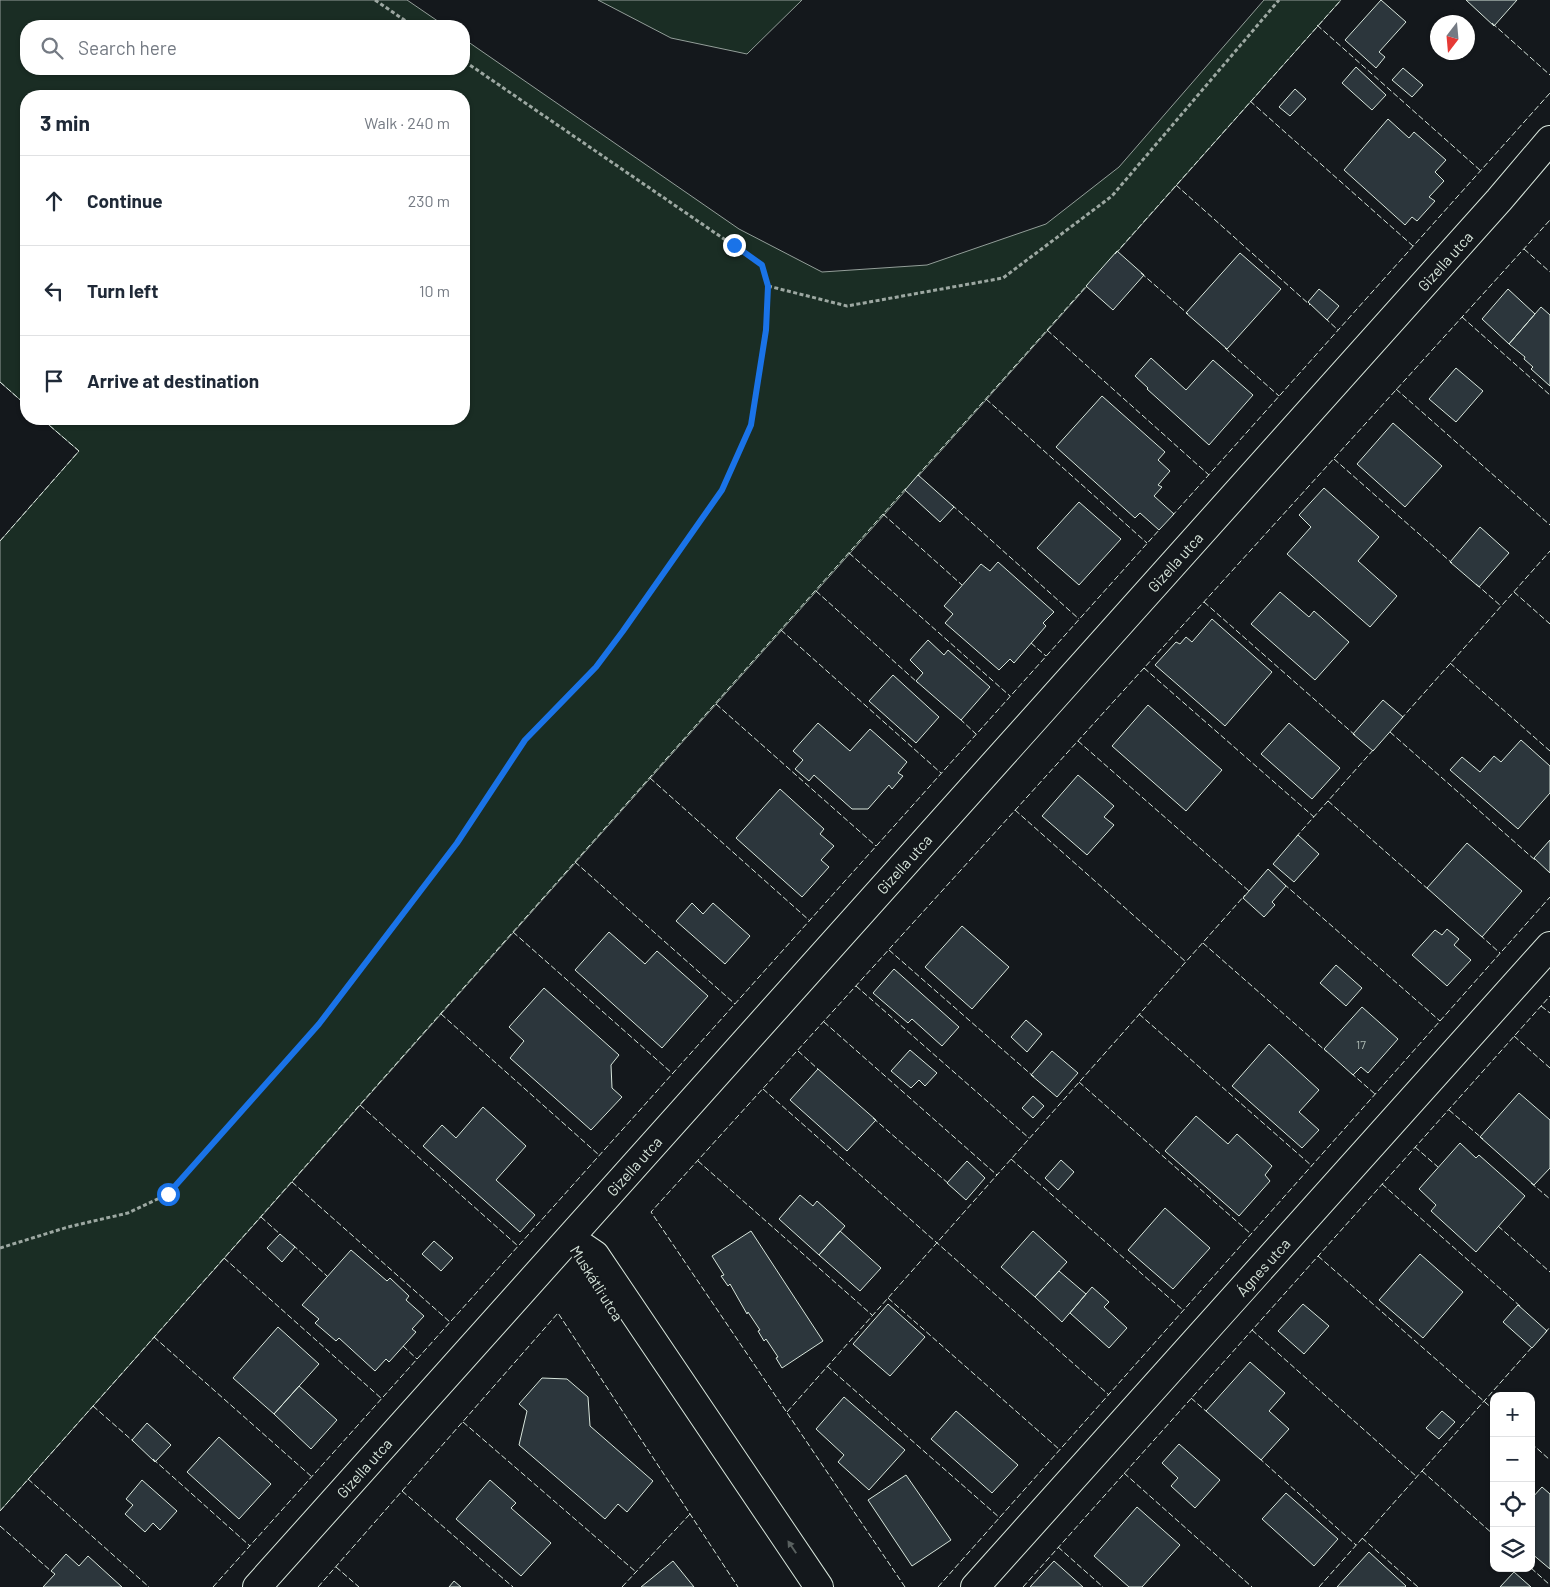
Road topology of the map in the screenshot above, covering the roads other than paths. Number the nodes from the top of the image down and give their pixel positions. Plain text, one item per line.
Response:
1 (1550, 140) edge
2 (1550, 166) edge
3 (1499, 200) junction
4 (1550, 946) edge
5 (570, 1238) junction
6 (257, 1587) edge
7 (796, 1587) edge
8 (819, 1587) edge
9 (975, 1587) edge

1 - 3 street, Gizella utca
2 - 3 street
3 - 5 street, Gizella utca
4 - 9 street, Ágnes utca
5 - 6 street, Gizella utca
5 - 7 street, Muskátli utca
8 -> 5 street, Muskátli utca

